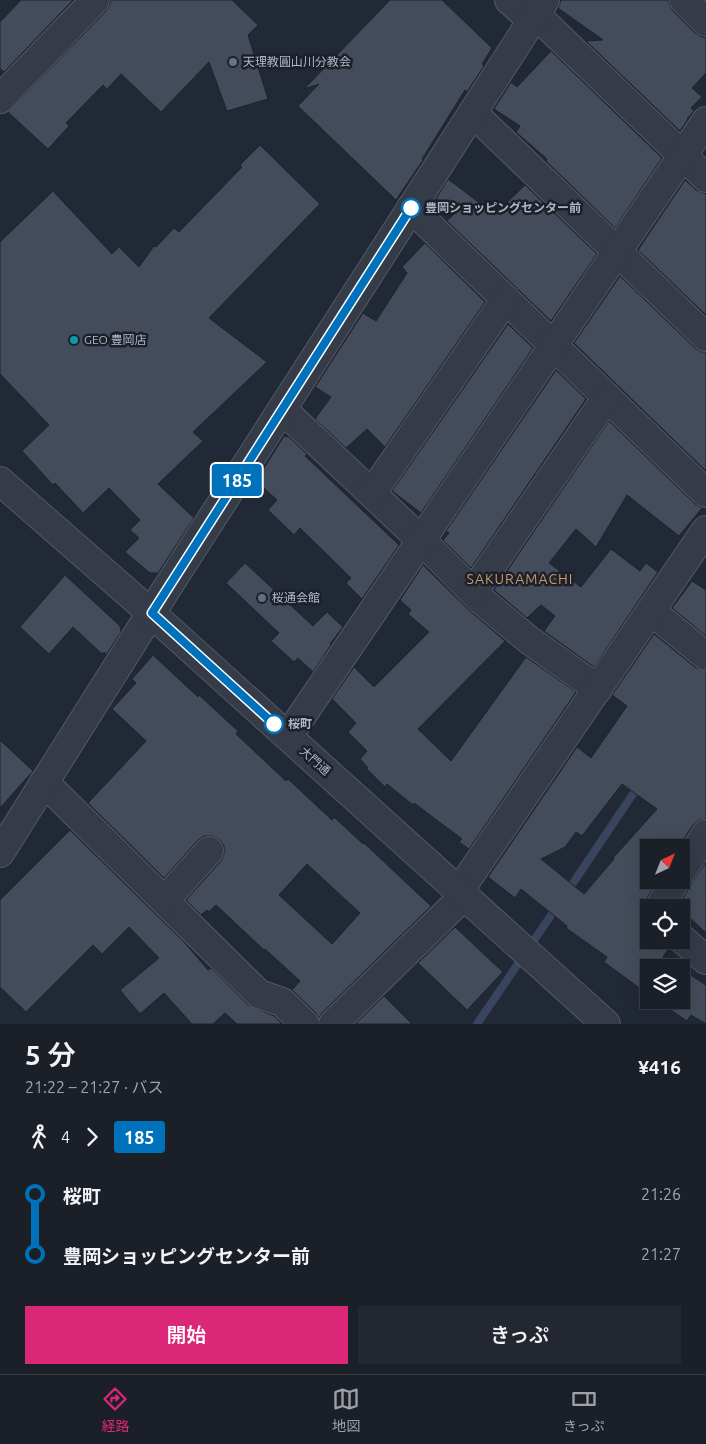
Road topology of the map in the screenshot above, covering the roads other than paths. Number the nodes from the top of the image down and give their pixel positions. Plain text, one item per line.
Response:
1 (95, 0) edge
2 (509, 0) edge
3 (684, 0) edge
4 (537, 11) edge
5 (706, 22) edge
6 (0, 99) edge
7 (473, 113) junction
8 (706, 121) edge
9 (683, 155) junction
10 (706, 178) edge
11 (411, 208) junction
12 (618, 251) junction
13 (506, 299) junction
14 (706, 337) edge
15 (554, 345) junction
16 (607, 397) junction
17 (282, 409) junction
18 (0, 481) edge
19 (372, 493) junction
20 (706, 493) edge
21 (706, 530) edge
22 (422, 540) junction
23 (474, 591) junction
24 (651, 611) junction
25 (152, 613) junction
26 (706, 656) edge
27 (598, 689) junction
28 (288, 736) junction
29 (44, 782) junction
30 (706, 834) edge
31 (208, 851) dead end
32 (0, 853) edge
33 (690, 858) edge
34 (461, 894) junction
35 (165, 900) junction
36 (690, 946) edge
37 (706, 960) edge
38 (305, 1024) edge
39 (332, 1024) edge
40 (606, 1024) edge

1 - 6 street
2 - 4 street
3 - 5 street
4 - 7 street
4 - 9 street
7 - 11 street
7 - 12 street
8 - 9 street
9 - 10 street
9 - 12 street
11 - 13 street
11 - 17 street
12 - 14 street
12 - 15 street
13 - 15 street
13 - 19 street
15 - 16 street
15 - 22 street
16 - 20 street
16 - 23 street
17 - 19 street
17 - 25 street
18 - 25 street, 大門通
19 - 22 street
21 - 24 street
22 - 23 street
22 - 28 street
23 - 27 street
24 - 26 street
24 - 27 street
25 - 28 street, 大門通
25 - 29 street
27 - 34 street
28 - 34 street, 大門通
29 - 32 street
29 - 35 street
30 - 33 street
31 - 35 street
34 - 39 street
34 - 40 street, 大門通
35 - 38 street
36 - 37 street

